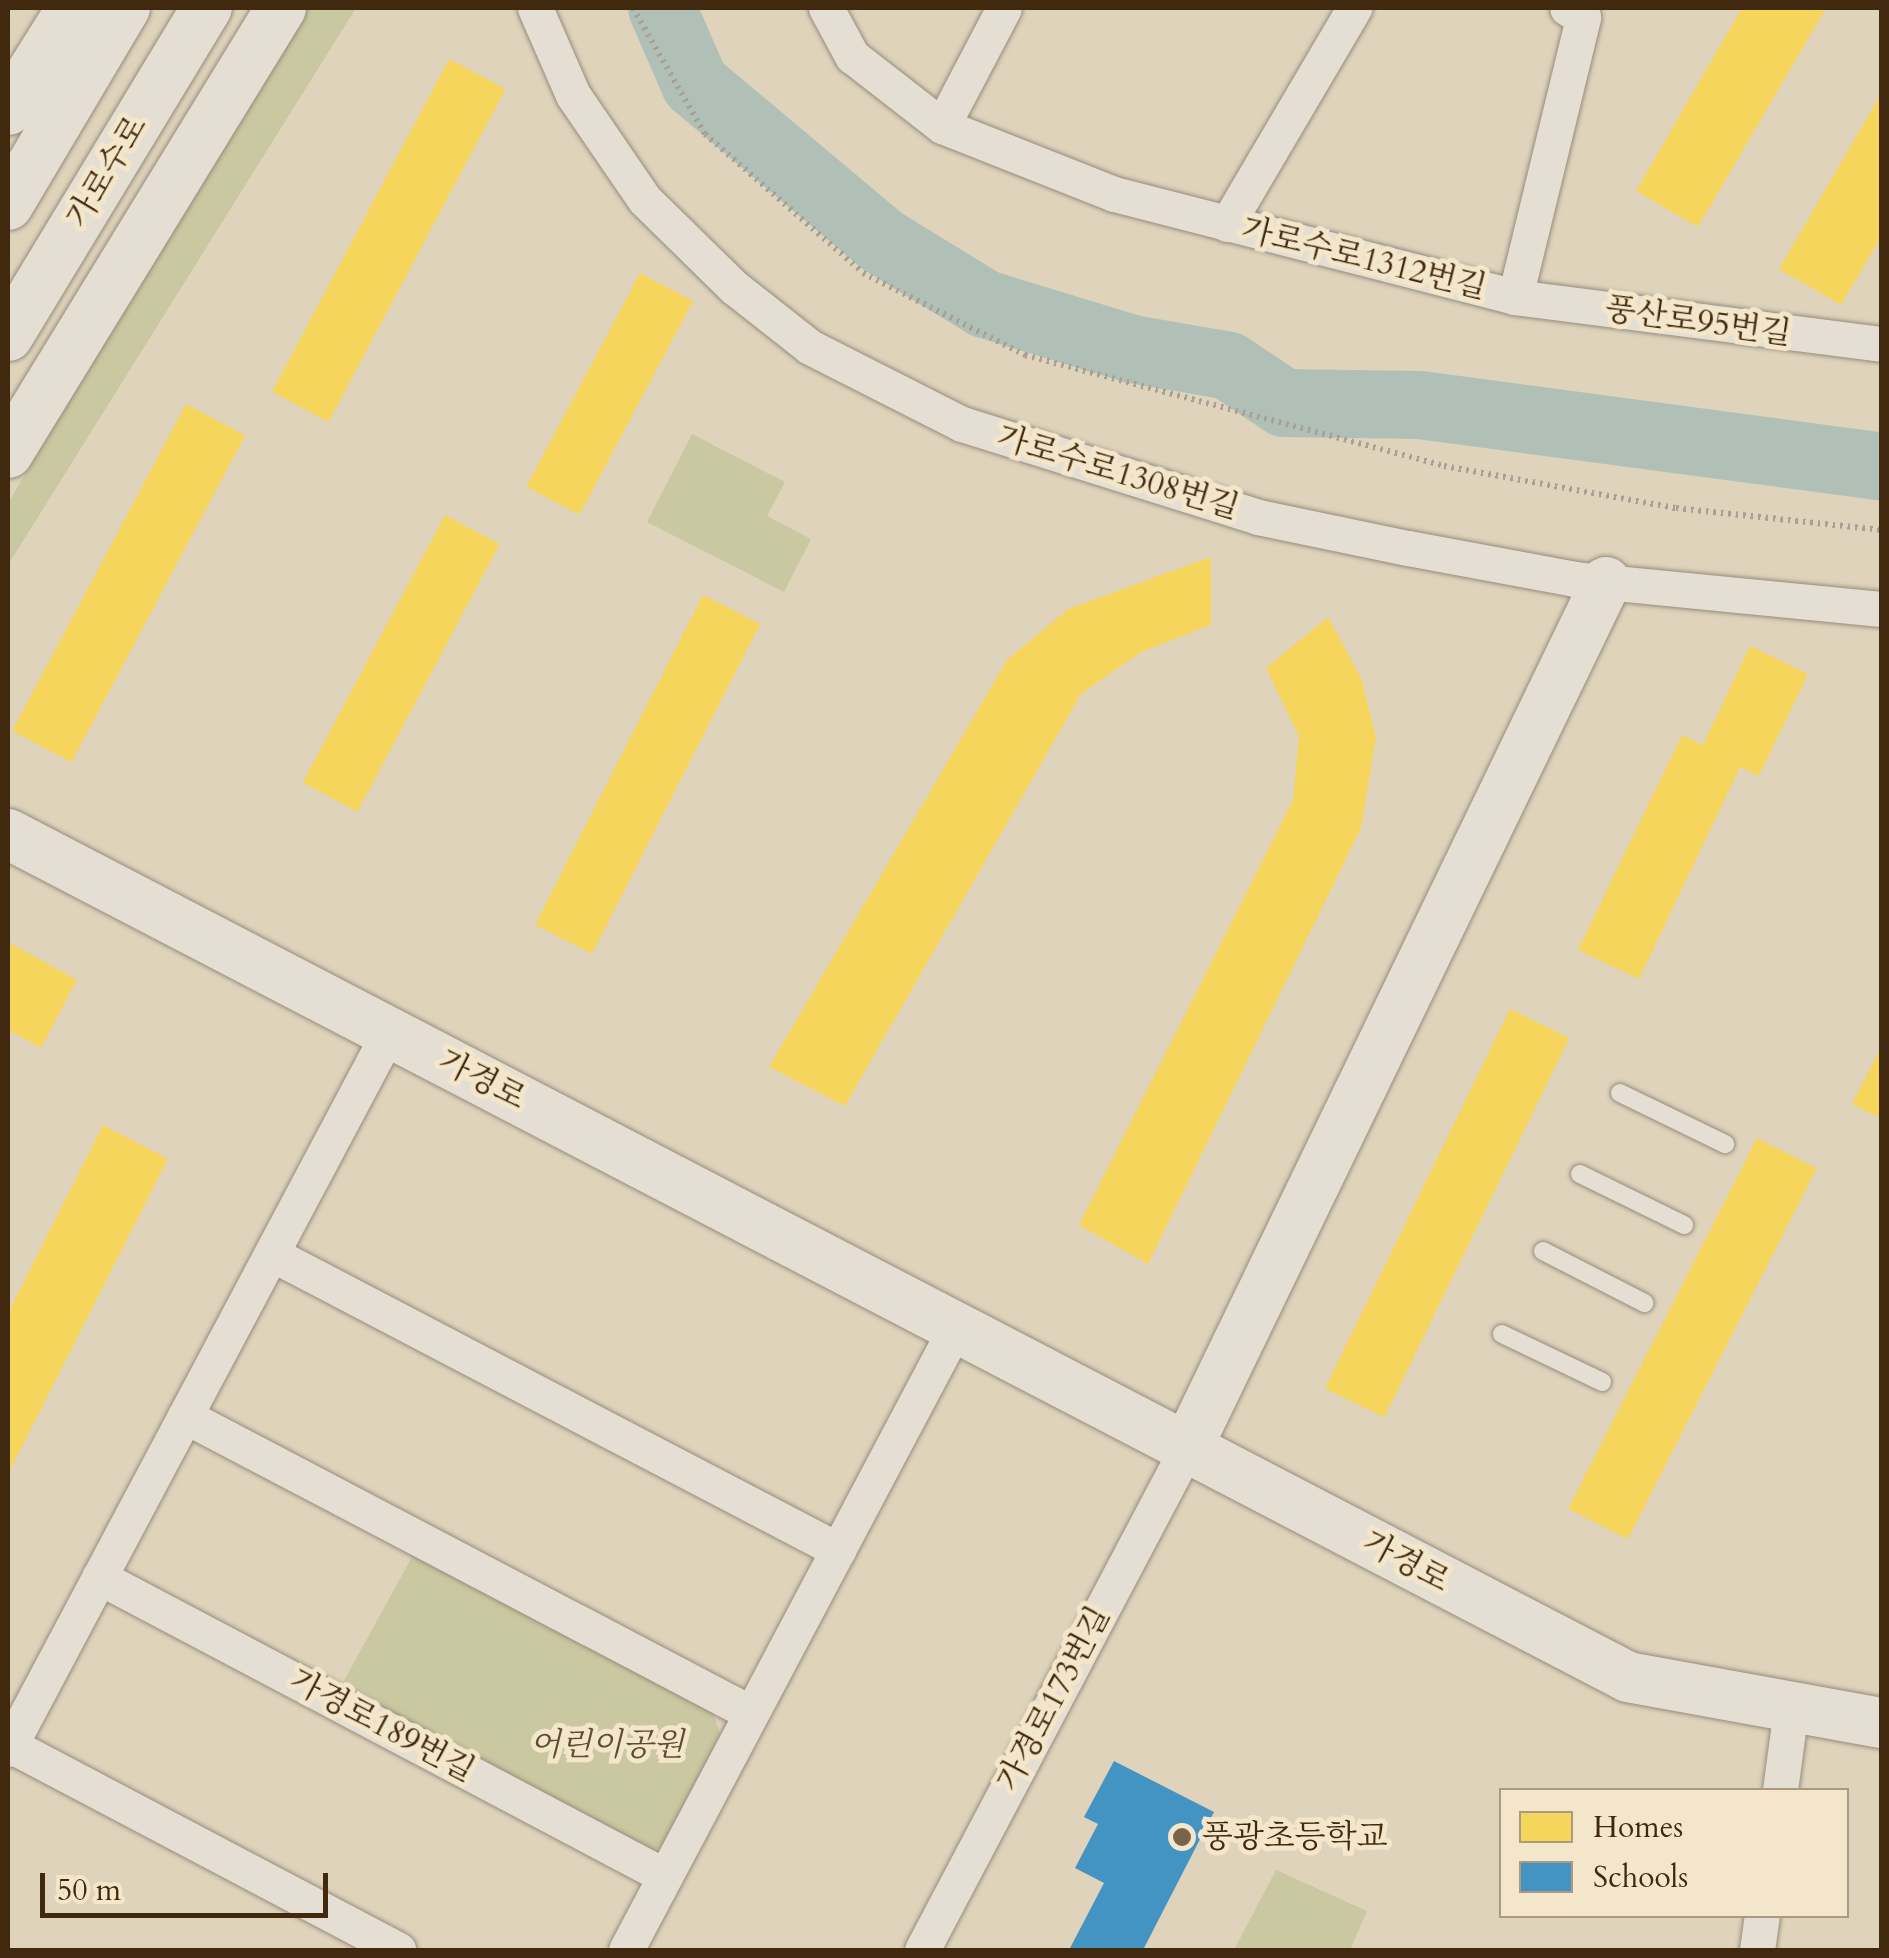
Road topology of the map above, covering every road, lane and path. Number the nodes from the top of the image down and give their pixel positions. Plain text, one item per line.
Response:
1 (72, 8) edge
2 (125, 8) edge
3 (207, 8) edge
4 (281, 8) edge
5 (535, 8) edge
6 (634, 8) edge
7 (826, 8) edge
8 (1004, 8) edge
9 (1354, 8) edge
10 (1575, 12) edge
11 (8, 110) edge
12 (942, 126) junction
13 (8, 205) edge
14 (1226, 224) junction
15 (1515, 297) junction
16 (8, 336) edge
17 (1882, 344) edge
18 (8, 452) edge
19 (1882, 530) edge
20 (1606, 582) junction
21 (1882, 609) edge
22 (8, 834) edge
23 (389, 1032) junction
24 (1620, 1093) dead end
25 (1724, 1144) dead end
26 (1580, 1174) dead end
27 (1684, 1226) dead end
28 (1543, 1251) dead end
29 (272, 1254) junction
30 (1644, 1302) dead end
31 (956, 1327) junction
32 (1502, 1334) dead end
33 (1602, 1382) dead end
34 (186, 1416) junction
35 (1187, 1448) junction
36 (838, 1550) junction
37 (99, 1577) junction
38 (1791, 1709) junction
39 (751, 1713) junction
40 (1882, 1723) edge
41 (8, 1747) edge
42 (1780, 1788) edge
43 (666, 1876) junction
44 (1762, 1918) edge
45 (398, 1950) edge
46 (626, 1950) edge
47 (922, 1950) edge
48 (1757, 1950) edge

1 - 11 street
2 - 13 street
3 - 16 street, 가로수로
4 - 18 street
5 - 20 street, 가로수로1308번길
6 - 19 path
7 - 12 street, 가로수로1312번길
8 - 12 street
9 - 14 street
10 - 15 street, 가로수로1312번길
12 - 14 street, 가로수로1312번길
14 - 15 street, 가로수로1312번길
15 - 17 street, 풍산로95번길
20 - 21 street, 가로수로1308번길
20 - 35 street
22 - 23 street, 가경로
23 - 29 street
23 - 31 street, 가경로
24 - 25 lane
26 - 27 lane
28 - 30 lane
29 - 34 street
29 - 36 street
31 - 35 street, 가경로
31 - 36 street
32 - 33 lane
34 - 37 street
34 - 39 street
35 - 38 street, 가경로
35 - 47 street, 가경로173번길
36 - 39 street
37 - 41 street
37 - 43 street, 가경로189번길
38 - 40 street, 가경로
38 - 42 street
39 - 43 street
41 - 45 street
43 - 46 street
44 - 48 street

